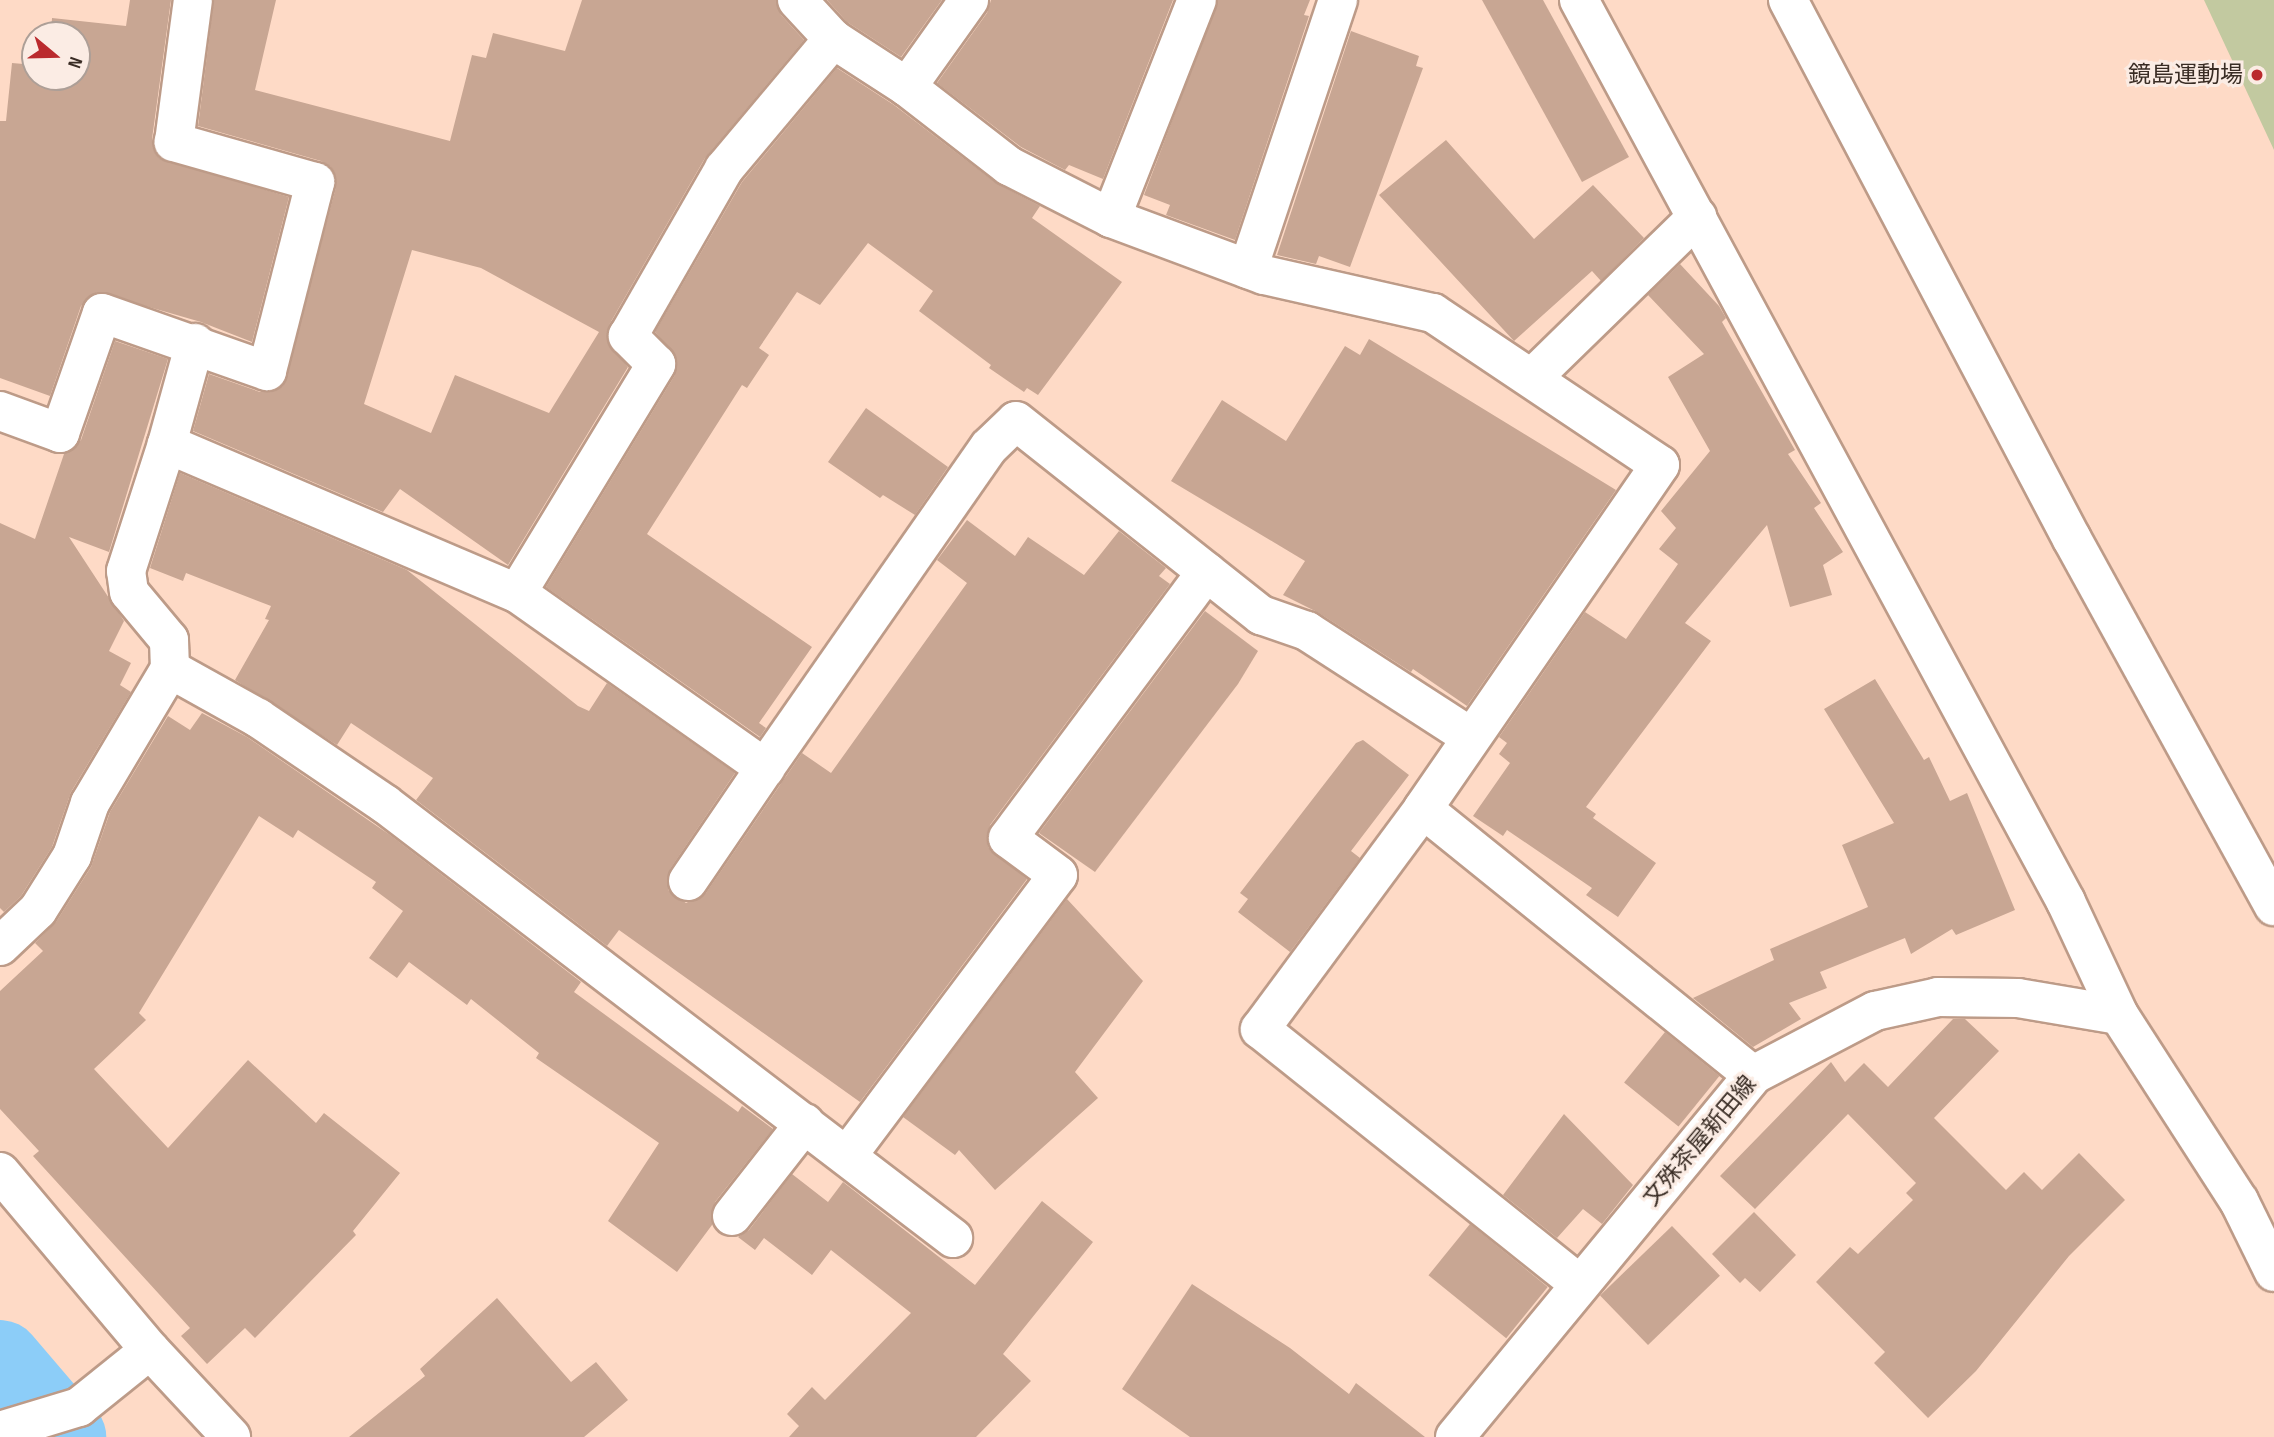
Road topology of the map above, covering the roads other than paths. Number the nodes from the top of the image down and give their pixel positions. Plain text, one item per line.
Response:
1 (193, 0) edge
2 (797, 0) edge
3 (969, 0) edge
4 (1197, 0) edge
5 (1338, 0) edge
6 (1579, 0) edge
7 (1788, 0) edge
8 (833, 39) junction
9 (907, 87) junction
10 (1697, 217) junction
11 (1111, 218) junction
12 (1248, 269) junction
13 (195, 343) junction
14 (1532, 378) junction
15 (0, 411) edge
16 (167, 444) junction
17 (1206, 572) junction
18 (517, 593) junction
19 (170, 669) junction
20 (1471, 737) junction
21 (765, 768) junction
22 (1423, 809) junction
23 (688, 880) dead end
24 (2274, 906) edge
25 (0, 946) edge
26 (2119, 1015) junction
27 (1753, 1075) junction
28 (805, 1123) junction
29 (847, 1156) junction
30 (0, 1172) edge
31 (2239, 1201) junction
32 (732, 1216) dead end
33 (953, 1238) dead end
34 (2274, 1250) edge
35 (2274, 1272) edge
36 (1580, 1284) junction
37 (150, 1350) junction
38 (14, 1427) edge
39 (227, 1436) edge
40 (1455, 1437) edge

1 - 13 street
2 - 8 street
3 - 9 street
4 - 11 street
5 - 12 street
6 - 10 street
7 - 24 street
8 - 9 street
8 - 18 street
9 - 11 street
10 - 14 street
10 - 26 street
11 - 12 street
12 - 14 street
13 - 15 street
13 - 16 street
14 - 20 street
16 - 18 street
16 - 19 street
17 - 20 street
17 - 21 street
17 - 29 street
18 - 21 street
19 - 25 street
19 - 28 street
20 - 22 street
21 - 23 street
22 - 27 street
22 - 36 street
26 - 27 street, 文殊茶屋新田線
26 - 31 street
27 - 36 street, 文殊茶屋新田線
28 - 29 street
28 - 32 street
29 - 33 street
30 - 37 street
31 - 34 street
31 - 35 street
36 - 40 street, 文殊茶屋新田線
37 - 38 street
37 - 39 street

